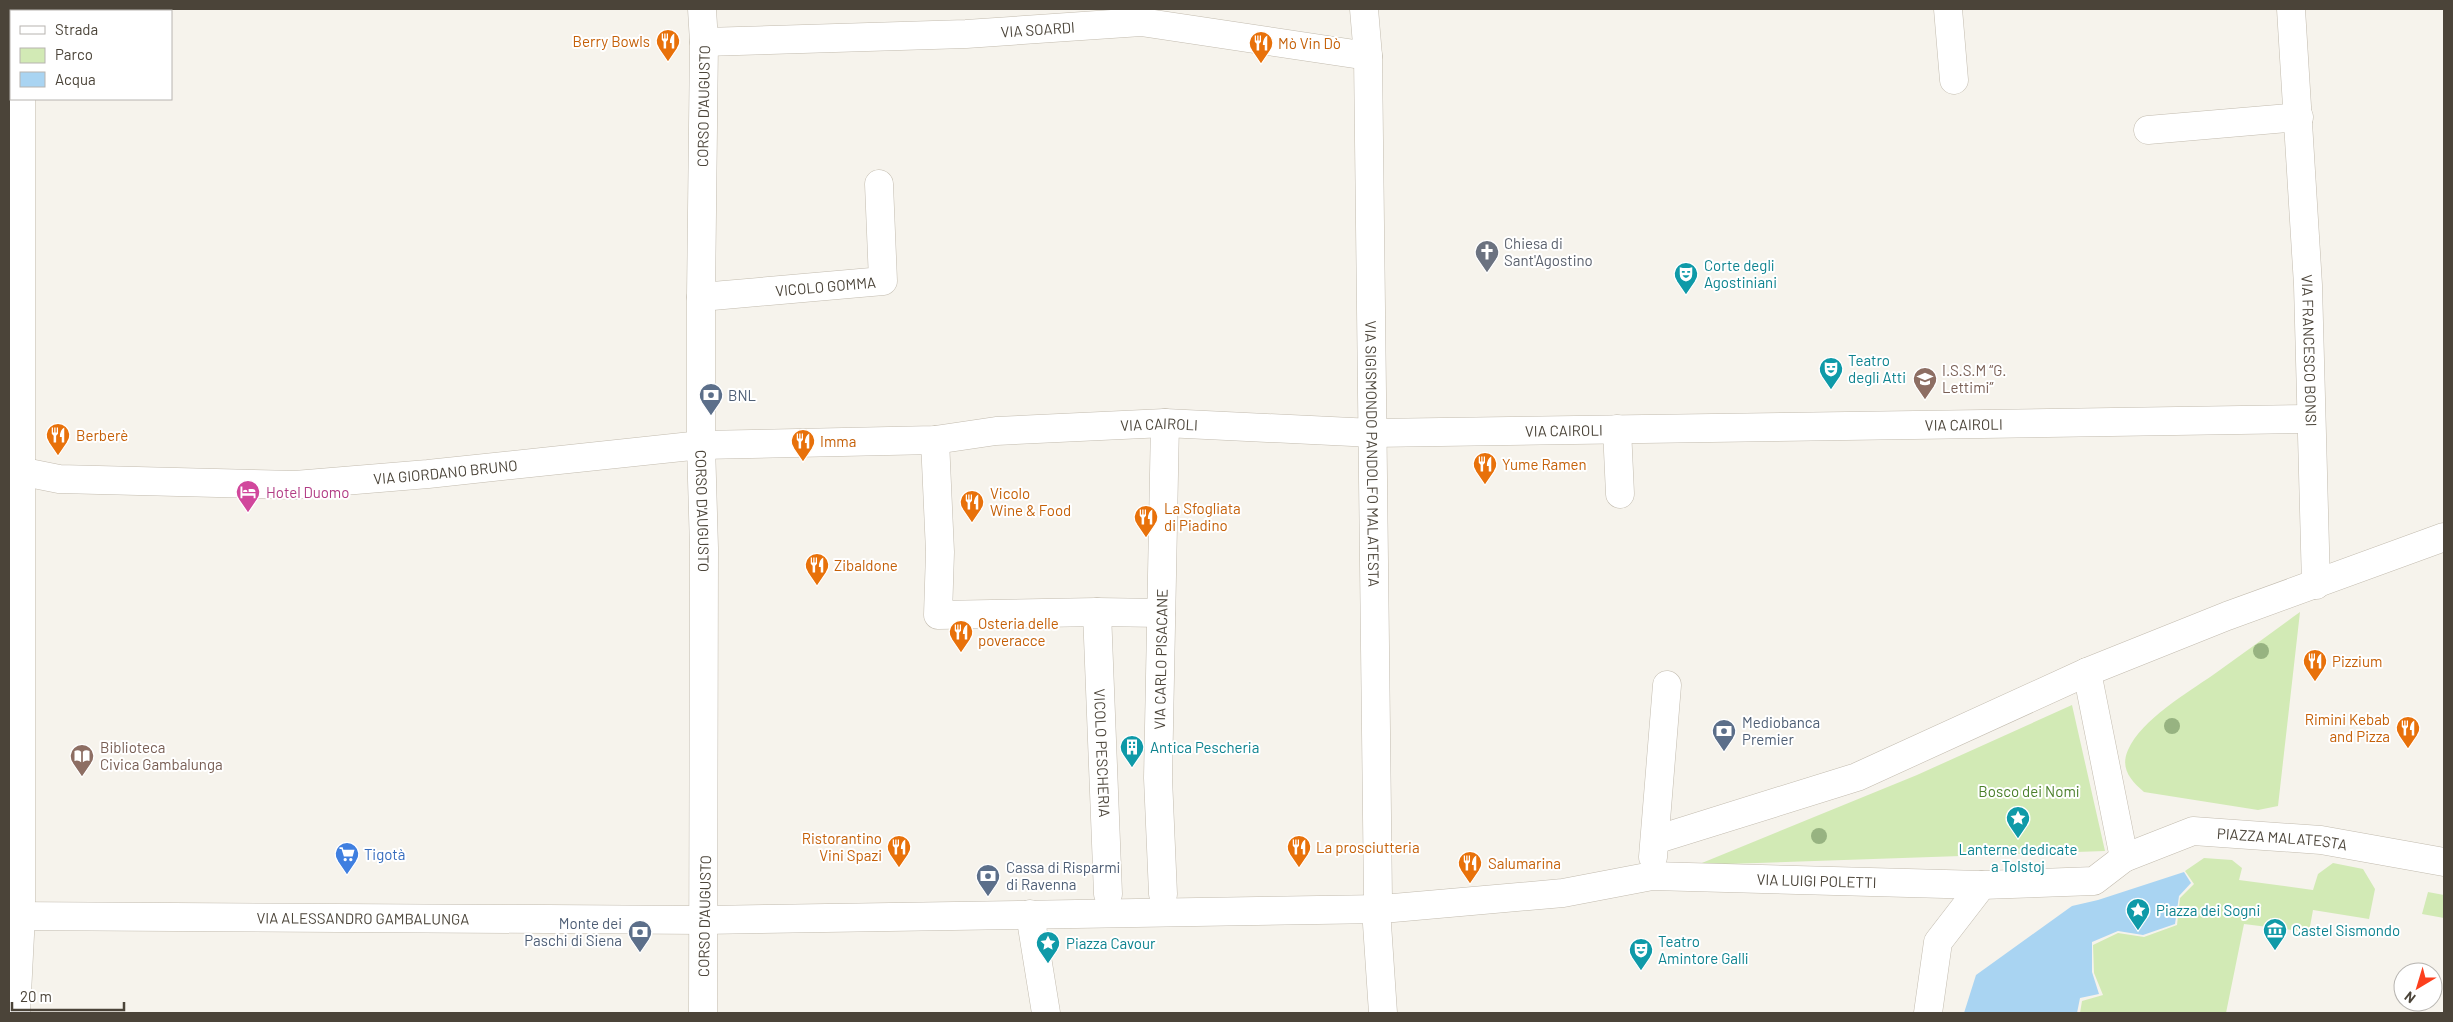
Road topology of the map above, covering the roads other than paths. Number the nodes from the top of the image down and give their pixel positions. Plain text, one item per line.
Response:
1 (702, 9) edge
2 (1364, 9) edge
3 (1948, 9) edge
4 (2291, 9) edge
5 (1141, 16) edge
6 (704, 42) junction
7 (1368, 56) junction
8 (1954, 80) dead end
9 (21, 100) edge
10 (2299, 116) junction
11 (2148, 130) dead end
12 (16, 174) edge
13 (879, 184) dead end
14 (701, 298) junction
15 (2311, 419) junction
16 (1165, 423) junction
17 (1617, 429) junction
18 (1373, 433) junction
19 (935, 440) junction
20 (701, 444) junction
21 (14, 471) edge
22 (1620, 494) dead end
23 (2444, 537) edge
24 (2316, 585) junction
25 (1096, 612) junction
26 (1161, 614) junction
27 (2087, 672) junction
28 (1667, 685) dead end
29 (1655, 840) junction
30 (2124, 858) junction
31 (2442, 861) edge
32 (1652, 876) junction
33 (1982, 885) junction
34 (1108, 894) dead end
35 (1163, 894) dead end
36 (1378, 906) junction
37 (1030, 914) junction
38 (15, 915) edge
39 (704, 920) junction
40 (16, 1013) edge
41 (702, 1013) edge
42 (1046, 1013) edge
43 (1384, 1013) edge
44 (1928, 1013) edge

1 - 6 street, CORSO D'AUGUSTO
2 - 7 street, VIA SIGISMONDO PANDOLFO MALATESTA
3 - 8 street
4 - 10 street, VIA FRANCESCO BONSI
5 - 6 street, VIA SOARDI
5 - 7 street, VIA SOARDI
6 - 14 street, CORSO D'AUGUSTO
7 - 18 street, VIA SIGISMONDO PANDOLFO MALATESTA
9 - 12 street
10 - 11 street
10 - 15 street, VIA FRANCESCO BONSI
12 - 21 street
13 - 14 street, VICOLO GOMMA
14 - 20 street, CORSO D'AUGUSTO
15 - 17 street, VIA CAIROLI
15 - 24 street, VIA FRANCESCO BONSI
16 - 18 street, VIA CAIROLI
16 - 19 street, VIA CAIROLI
16 - 26 street, VIA CARLO PISACANE
17 - 18 street, VIA CAIROLI
17 - 22 street, VIA CAIROLI
18 - 36 street, VIA SIGISMONDO PANDOLFO MALATESTA
19 - 20 street, VIA CAIROLI
19 - 25 street
20 - 21 street, VIA GIORDANO BRUNO
20 - 39 street, CORSO D'AUGUSTO
21 - 38 street
23 - 24 street
24 - 27 street
25 - 26 street
25 - 34 street, VICOLO PESCHERIA
26 - 35 street, VIA CARLO PISACANE
27 - 29 street
27 - 30 street
28 - 29 street
29 - 32 street
30 - 31 street, PIAZZA MALATESTA
30 - 33 street, PIAZZA MALATESTA
32 - 33 street, VIA LUIGI POLETTI
32 - 36 street, VIA LUIGI POLETTI
33 - 44 street
36 - 37 street
36 - 43 street
37 - 39 street
37 - 42 street
38 - 39 street, VIA ALESSANDRO GAMBALUNGA
38 - 40 street
39 - 41 street, CORSO D'AUGUSTO

